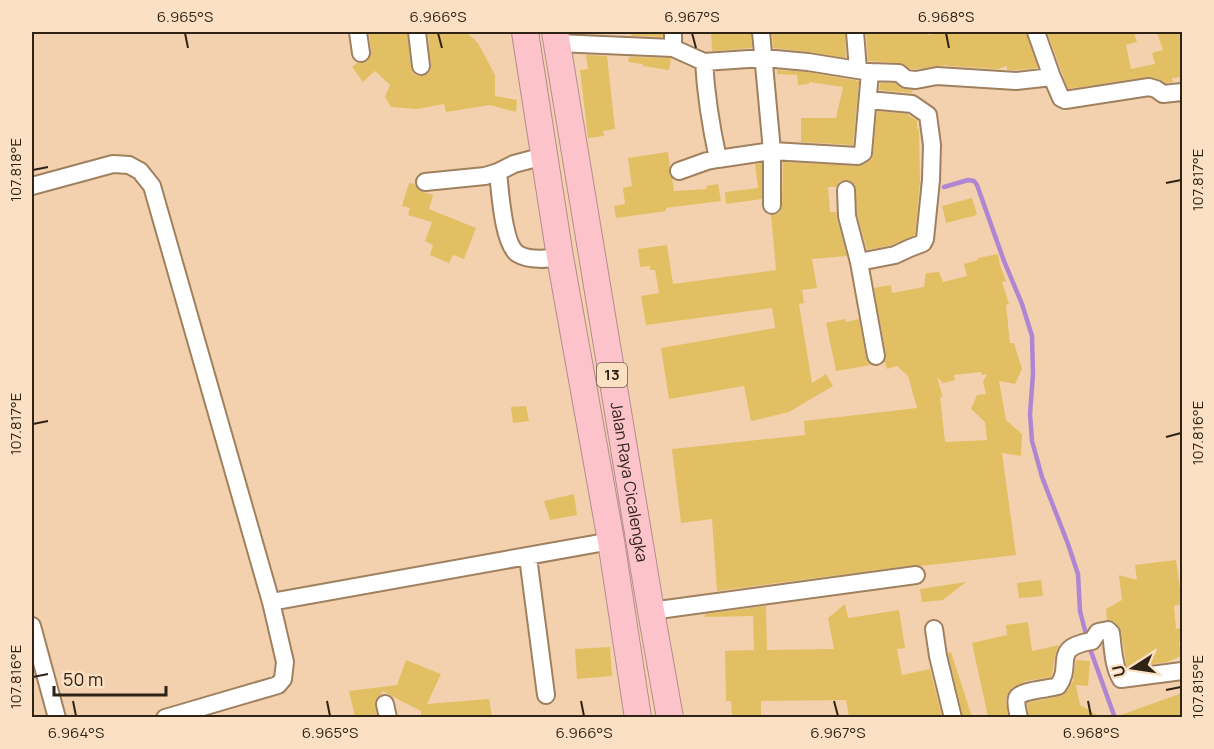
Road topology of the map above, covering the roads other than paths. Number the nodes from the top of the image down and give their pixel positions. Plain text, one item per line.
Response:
1 (358, 32) edge
2 (417, 32) edge
3 (525, 32) edge
4 (761, 32) edge
5 (855, 32) edge
6 (1036, 32) edge
7 (556, 37) edge
8 (673, 40) edge
9 (361, 53) dead end
10 (764, 58) junction
11 (704, 62) junction
12 (421, 66) dead end
13 (864, 71) junction
14 (1052, 77) junction
15 (1182, 92) edge
16 (868, 100) junction
17 (772, 151) junction
18 (544, 156) junction
19 (718, 159) junction
20 (679, 171) dead end
21 (498, 172) junction
22 (425, 182) dead end
23 (32, 186) edge
24 (846, 190) dead end
25 (772, 205) dead end
26 (560, 257) junction
27 (859, 262) junction
28 (876, 356) dead end
29 (611, 541) junction
30 (528, 557) junction
31 (916, 575) dead end
32 (271, 603) junction
33 (651, 611) junction
34 (32, 626) edge
35 (934, 629) dead end
36 (1182, 671) edge
37 (546, 694) dead end
38 (57, 717) edge
39 (165, 717) edge
40 (638, 717) edge
41 (670, 717) edge
42 (952, 717) edge
43 (1019, 717) edge

1 - 9 street
2 - 12 street
3 - 18 highway, Jalan Raya Cicalengka / 13
4 - 10 street
5 - 13 street
6 - 14 street
7 - 8 street
7 - 33 highway, Jalan Raya Cicalengka / 13
8 - 11 street
10 - 11 street
10 - 13 street
10 - 17 street
11 - 19 street
13 - 14 street
13 - 16 street
14 - 15 street
16 - 17 street
16 - 27 street
17 - 19 street
17 - 25 street
18 - 21 street
18 - 26 highway, Jalan Raya Cicalengka / 13
19 - 20 street
21 - 22 street
21 - 26 street
23 - 32 street
24 - 27 street
26 - 29 highway, Jalan Raya Cicalengka / 13
27 - 28 street
29 - 30 street
29 - 40 highway, Jalan Raya Cicalengka / 13
30 - 32 street
30 - 37 street
31 - 33 street
32 - 39 street
33 - 41 highway, Jalan Raya Cicalengka / 13
34 - 38 street
35 - 42 street
36 - 43 street

